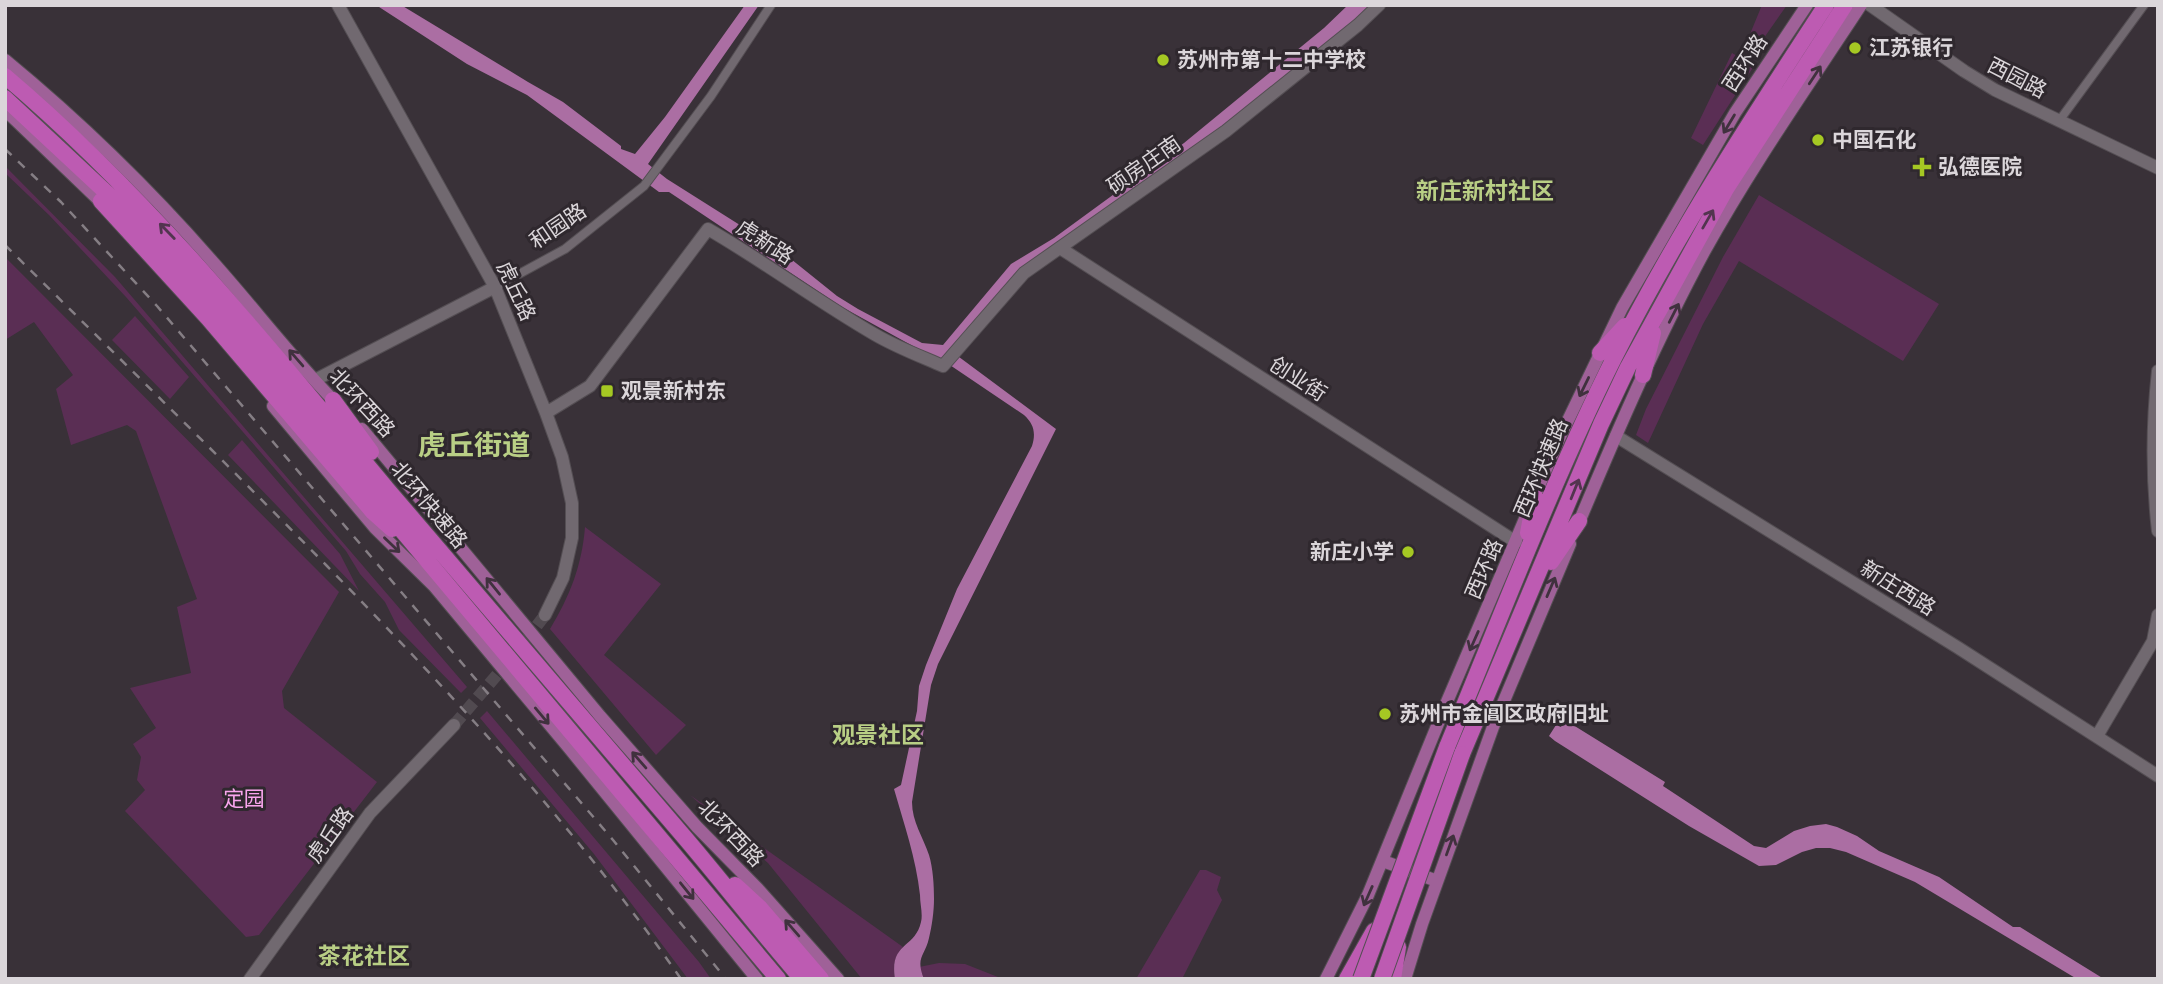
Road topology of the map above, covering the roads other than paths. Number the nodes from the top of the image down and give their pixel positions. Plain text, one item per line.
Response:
1 (338, 5) edge
2 (771, 5) edge
3 (1379, 5) edge
4 (1807, 5) edge
5 (1826, 5) edge
6 (1845, 5) edge
7 (1861, 5) edge
8 (1870, 5) edge
9 (2144, 5) edge
10 (5, 60) edge
11 (5, 76) edge
12 (5, 98) edge
13 (5, 110) edge
14 (2059, 121) junction
15 (2158, 168) edge
16 (1719, 185) junction
17 (101, 201) junction
18 (1060, 248) junction
19 (207, 287) junction
20 (495, 287) junction
21 (1650, 308) junction
22 (1600, 354) junction
23 (944, 365) joint
24 (2158, 371) edge
25 (1643, 375) junction
26 (315, 380) junction
27 (333, 400) junction
28 (546, 413) junction
29 (1616, 436) junction
30 (1535, 497) junction
31 (1579, 521) junction
32 (2158, 531) edge
33 (1516, 542) junction
34 (433, 566) junction
35 (1522, 566) junction
36 (1530, 593) junction
37 (545, 615) tunnel mouth
38 (2158, 615) edge
39 (494, 616) junction
40 (454, 725) tunnel mouth
41 (2097, 736) junction
42 (2158, 776) edge
43 (688, 841) junction
44 (1382, 861) junction
45 (1437, 881) junction
46 (1384, 914) junction
47 (1401, 923) junction
48 (746, 940) junction
49 (250, 979) edge
50 (757, 979) edge
51 (772, 979) edge
52 (778, 979) edge
53 (802, 979) edge
54 (821, 979) edge
55 (838, 979) edge
56 (1326, 979) edge
57 (1347, 979) edge
58 (1361, 979) edge
59 (1382, 979) edge
60 (1391, 979) edge
61 (1405, 979) edge

1 - 20 street, 虎丘路
2 - 20 street, 和园路
3 - 18 street, 硕房庄南
4 -> 22 main road, 西环路
5 - 16 highway, 西环快速路
6 - 16 highway, 西环快速路
25 -> 7 main road
8 - 14 street, 西园路
9 - 14 street
26 -> 10 main road, 北环西路
19 -> 11 highway, 北环快速路
12 - 19 highway, 北环快速路
13 - 17 main road
14 - 15 street, 西园路
16 - 21 highway, 西环快速路
17 - 34 highway
17 -> 50 main road
18 - 23 street, 硕房庄南
18 - 33 street, 创业街
19 - 34 highway, 北环快速路
19 - 39 highway, 北环快速路
20 - 26 street, 和园路
20 - 28 street, 虎丘路
21 - 22 highway
21 - 25 highway
21 - 35 highway, 西环快速路
36 -> 21 highway, 西环快速路
22 -> 30 main road, 西环路
23 - 28 street, 虎新路
24 - 32 street
25 - 29 main road
26 - 27 main road, 北环西路
27 - 39 highway
55 -> 27 main road, 北环西路
28 - 37 street, 虎丘路
29 - 31 main road
29 - 41 street, 新庄西路
30 - 33 main road, 西环路
30 - 35 highway
31 - 36 highway
45 -> 31 main road
33 -> 44 main road, 西环路
34 - 48 highway, 北环快速路
35 - 46 highway, 西环快速路, bridge
36 - 47 highway, 西环快速路, bridge
38 - 41 street
39 - 43 highway, 北环快速路
40 - 49 street, 虎丘路
41 - 42 street, 新庄西路
43 - 53 highway, 北环快速路
43 - 54 highway
44 - 45 main road
44 -> 56 main road, 西环路
45 - 61 main road
46 - 57 highway, bridge
46 - 58 highway, 西环快速路, bridge
47 - 59 highway, 西环快速路, bridge
47 - 60 highway, bridge
48 - 51 highway
48 - 52 highway, 北环快速路

